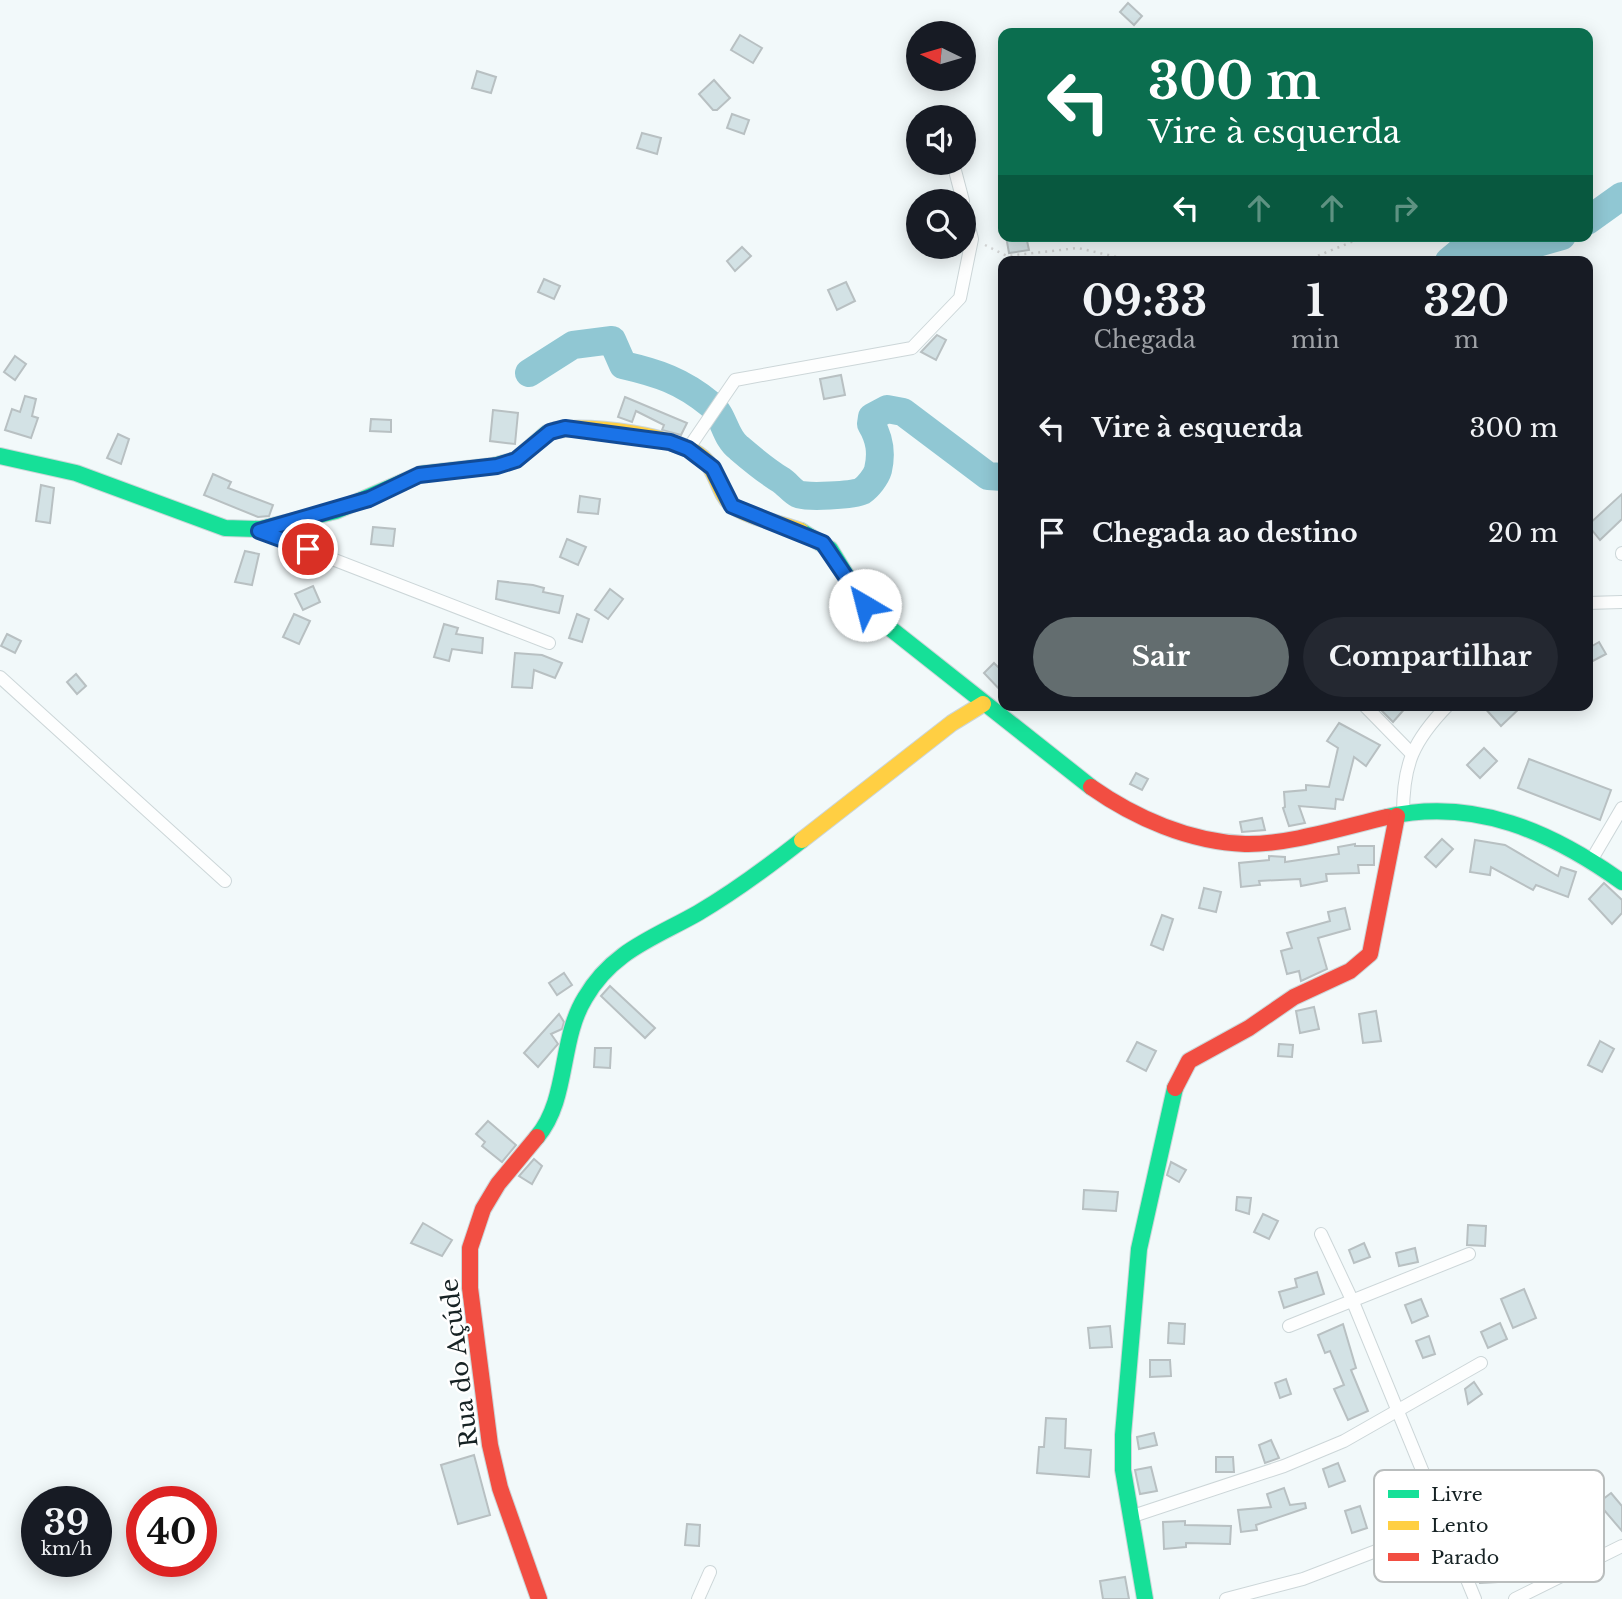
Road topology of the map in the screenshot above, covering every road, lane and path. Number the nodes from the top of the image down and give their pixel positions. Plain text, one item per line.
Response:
1 (976, 241) edge
2 (1351, 242) edge
3 (1007, 256) edge
4 (1007, 256) edge
5 (1112, 256) edge
6 (1317, 256) edge
7 (968, 259) edge
8 (688, 449) junction
9 (0, 456) edge
10 (259, 531) junction
11 (1622, 602) edge
12 (1593, 603) edge
13 (549, 643) dead end
14 (0, 677) edge
15 (984, 704) junction
16 (1370, 711) edge
17 (1442, 711) edge
18 (1411, 754) junction
19 (1622, 808) edge
20 (1400, 815) junction
21 (1592, 859) junction
22 (225, 881) dead end
23 (1622, 882) edge
24 (1321, 1234) dead end
25 (1469, 1254) dead end
26 (1353, 1302) junction
27 (1289, 1326) dead end
28 (1482, 1363) dead end
29 (1397, 1412) junction
30 (1421, 1470) edge
31 (1129, 1517) junction
32 (1622, 1546) edge
33 (1374, 1552) edge
34 (1604, 1555) edge
35 (710, 1572) dead end
36 (1468, 1582) edge
37 (1550, 1582) edge
38 (539, 1599) edge
39 (698, 1599) edge
40 (1145, 1599) edge
41 (1226, 1599) edge
42 (1475, 1599) edge
43 (1516, 1599) edge

1 - 4 path
2 - 6 path
3 - 5 path
7 - 8 street
8 - 10 street
8 - 15 street
9 - 10 street
10 - 13 street
11 - 12 street
14 - 22 street
15 - 20 street
15 - 38 street, Rua do Açúde
16 - 18 street
17 - 18 street
18 - 20 street
19 - 21 street
20 - 21 street
20 - 31 street
21 - 23 street
24 - 26 street
25 - 26 street
26 - 27 street
26 - 29 street
28 - 29 street
29 - 30 street
29 - 31 street
31 - 40 street
32 - 34 street
33 - 41 street
35 - 39 street
36 - 42 street
37 - 43 street

